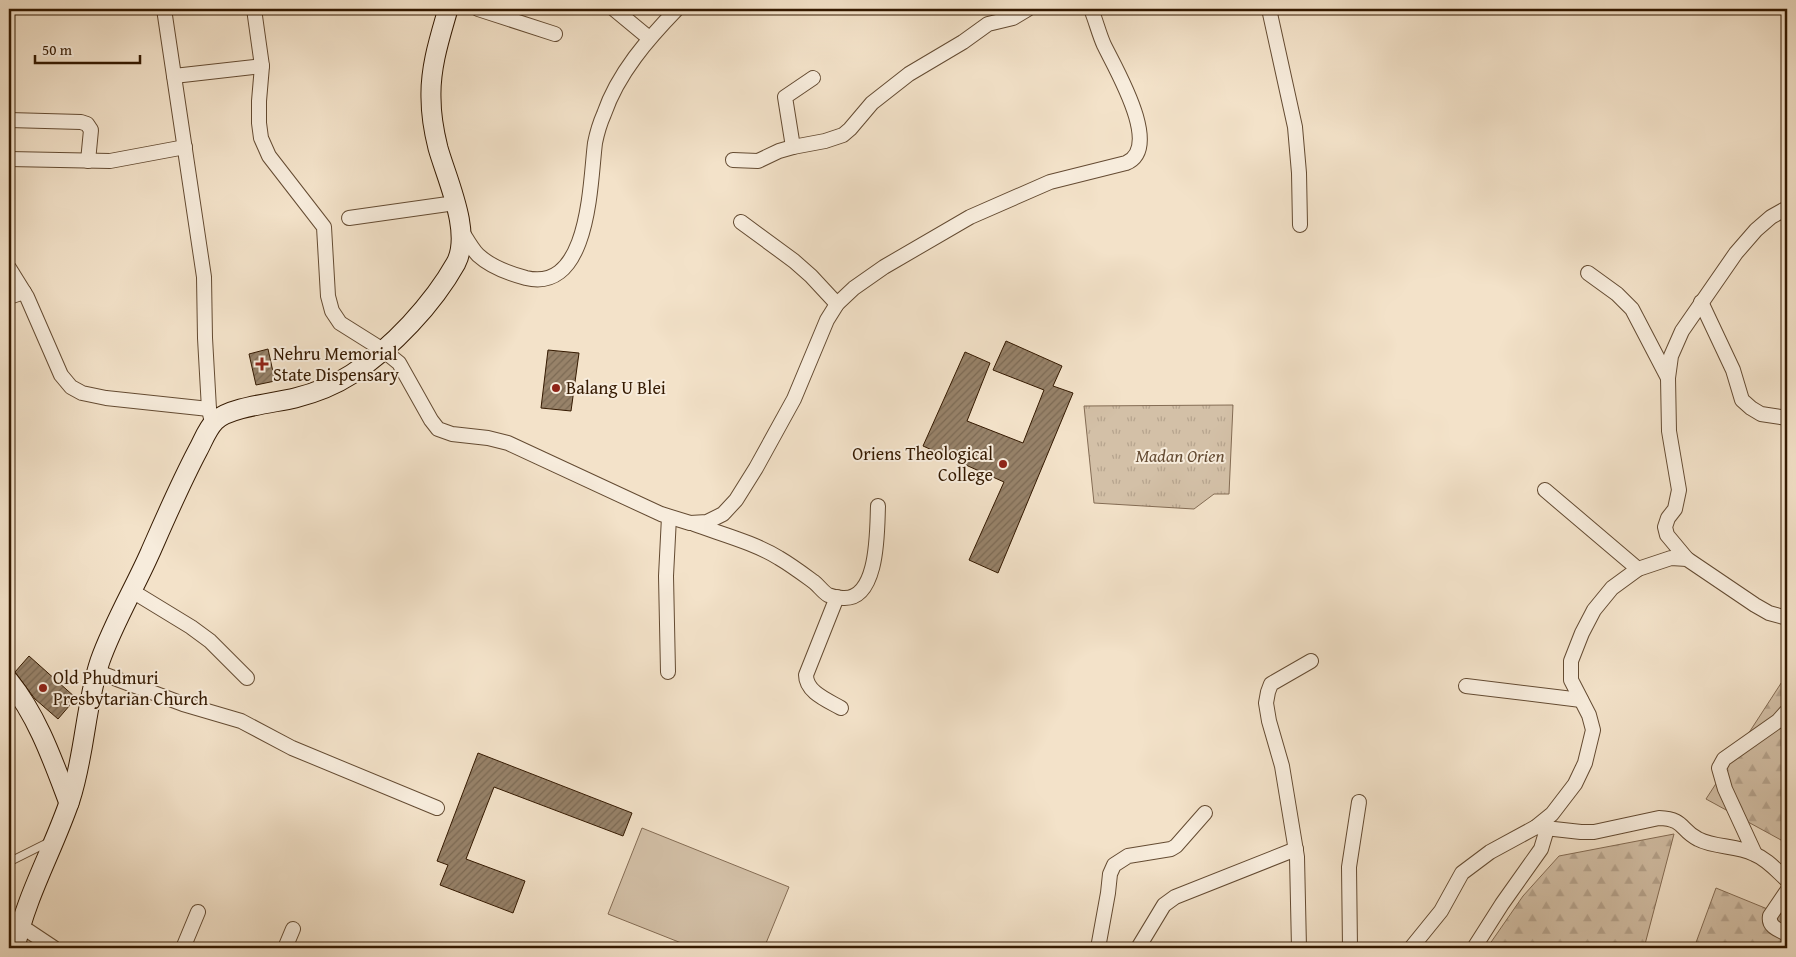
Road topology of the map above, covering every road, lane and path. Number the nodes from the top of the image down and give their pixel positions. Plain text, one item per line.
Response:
1 (164, 9) edge
2 (254, 9) edge
3 (448, 9) edge
4 (478, 9) edge
5 (614, 9) edge
6 (677, 9) edge
7 (1091, 9) edge
8 (1270, 9) edge
9 (1023, 11) edge
10 (555, 34) dead end
11 (649, 38) junction
12 (262, 66) junction
13 (174, 76) junction
14 (813, 78) dead end
15 (9, 120) edge
16 (185, 147) junction
17 (793, 147) junction
18 (9, 159) edge
19 (733, 160) dead end
20 (88, 161) junction
21 (454, 203) junction
22 (1787, 208) edge
23 (349, 218) dead end
24 (741, 222) dead end
25 (1300, 225) dead end
26 (461, 230) junction
27 (9, 268) edge
28 (1588, 273) dead end
29 (24, 292) junction
30 (9, 297) edge
31 (1702, 302) junction
32 (837, 304) junction
33 (383, 350) junction
34 (1668, 378) junction
35 (211, 416) junction
36 (1787, 418) edge
37 (1545, 490) dead end
38 (878, 506) dead end
39 (669, 517) junction
40 (690, 523) junction
41 (1687, 559) junction
42 (1638, 569) junction
43 (132, 591) junction
44 (837, 597) junction
45 (1787, 618) edge
46 (1311, 662) dead end
47 (98, 672) junction
48 (668, 672) dead end
49 (247, 678) dead end
50 (9, 681) edge
51 (1466, 686) dead end
52 (1581, 700) junction
53 (841, 708) dead end
54 (1787, 711) edge
55 (1359, 802) dead end
56 (69, 803) junction
57 (437, 808) dead end
58 (1205, 813) dead end
59 (1542, 828) junction
60 (54, 840) junction
61 (1296, 849) junction
62 (1755, 854) junction
63 (9, 862) edge
64 (1787, 880) edge
65 (1787, 891) edge
66 (198, 912) dead end
67 (21, 926) junction
68 (293, 929) dead end
69 (1787, 934) edge
70 (15, 948) edge
71 (54, 948) edge
72 (183, 948) edge
73 (285, 948) edge
74 (1098, 948) edge
75 (1138, 948) edge
76 (1299, 948) edge
77 (1350, 948) edge
78 (1411, 948) edge
79 (1474, 948) edge

1 - 13 street
2 - 12 street
3 - 21 street
4 - 10 street
5 - 11 street
6 - 11 street
7 - 32 street
8 - 25 street
9 - 17 street
11 - 26 street
12 - 13 street
12 - 33 street
13 - 16 street
14 - 17 street
15 - 20 street
16 - 20 street
16 - 35 street
17 - 19 street
18 - 20 street
21 - 23 street
21 - 26 street
22 - 31 street
24 - 32 street
26 - 33 street
27 - 29 street
28 - 34 street
29 - 30 street
29 - 35 street
31 - 34 street
31 - 36 street
32 - 40 street
33 - 35 street
33 - 39 street
34 - 41 street
35 - 43 street
37 - 42 street
38 - 44 street
39 - 40 street
39 - 48 street
40 - 44 street
41 - 42 street
41 - 45 street
42 - 52 street
43 - 47 street
43 - 49 street
44 - 53 street
46 - 61 street
47 - 56 street
47 - 57 street
50 - 56 street
51 - 52 street
52 - 59 street
54 - 62 street
55 - 77 street
56 - 60 street
58 - 74 street
59 - 62 street
59 - 78 street
59 - 79 street
60 - 63 lane
60 - 67 street
61 - 75 street
61 - 76 street
62 - 64 street
65 - 69 street
66 - 72 street
67 - 70 street
67 - 71 street
68 - 73 street

